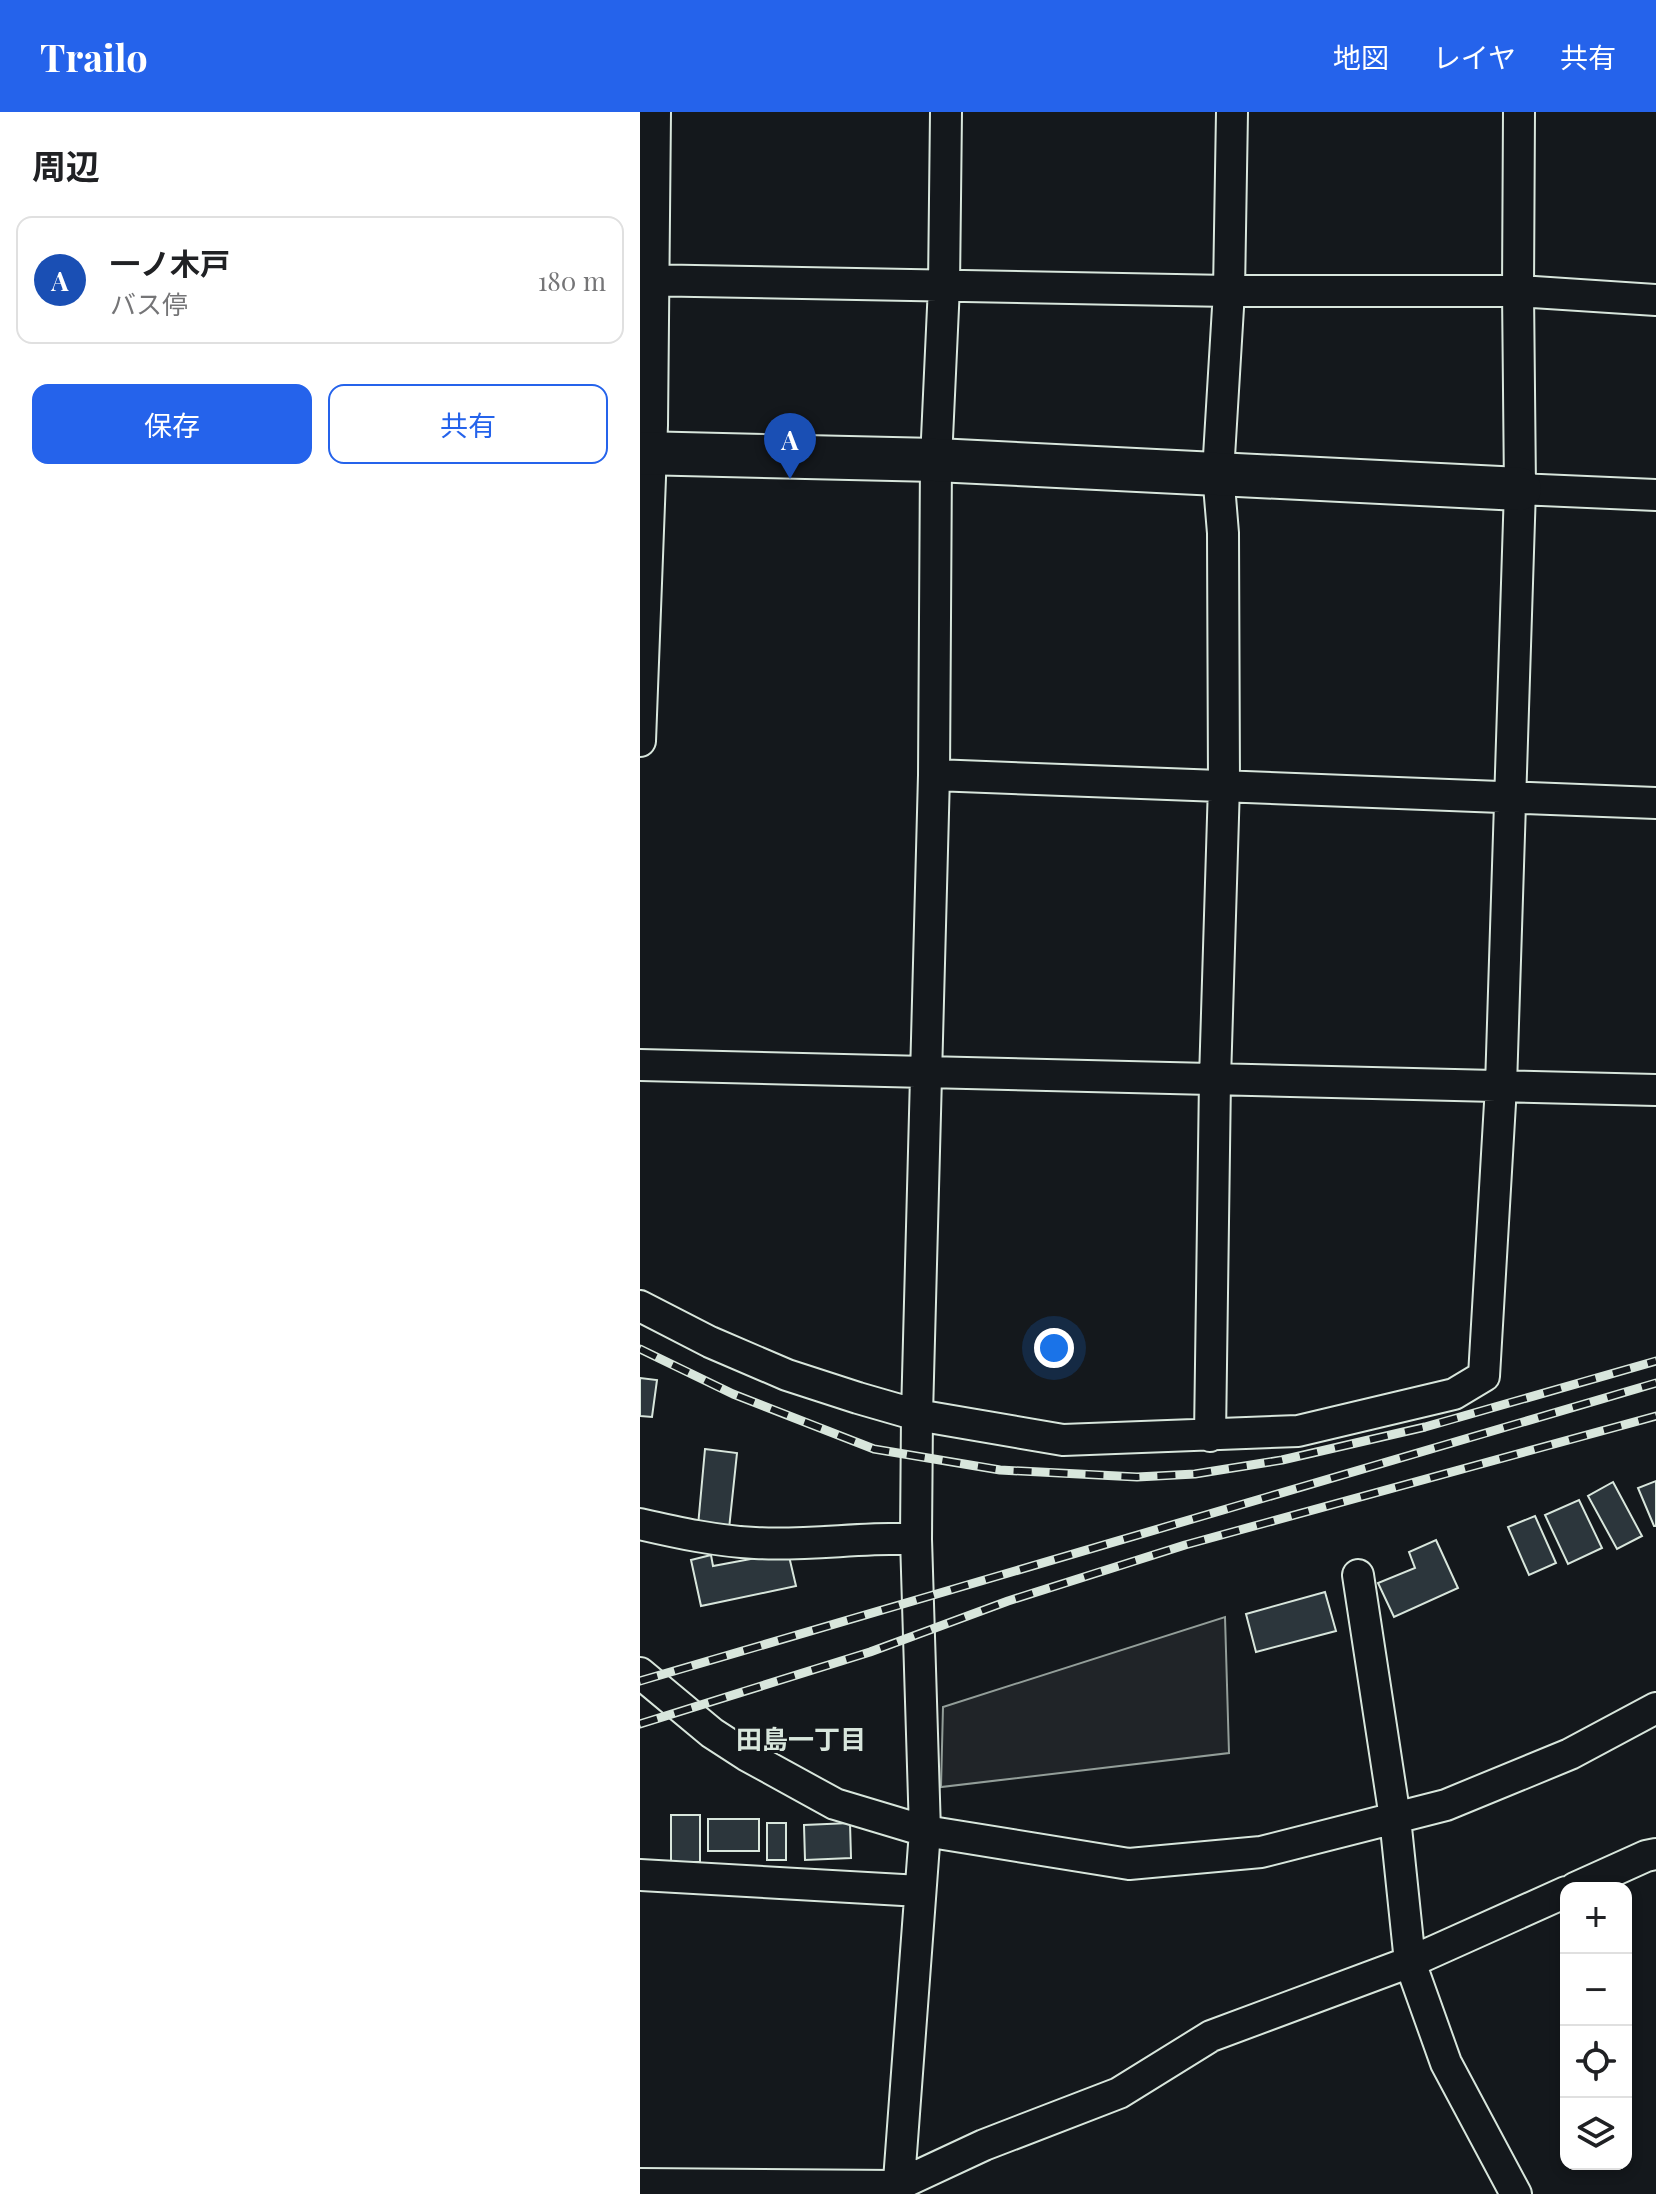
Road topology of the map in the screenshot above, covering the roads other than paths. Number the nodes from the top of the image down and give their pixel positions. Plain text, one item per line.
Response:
1 (655, 112) edge
2 (946, 112) edge
3 (1232, 112) edge
4 (1519, 112) edge
5 (646, 279) edge
6 (944, 286) junction
7 (1229, 291) junction
8 (1518, 291) junction
9 (1656, 300) edge
10 (645, 453) edge
11 (936, 460) junction
12 (1218, 473) junction
13 (1520, 489) junction
14 (1656, 495) edge
15 (640, 741) edge
16 (934, 775) junction
17 (1224, 785) junction
18 (1511, 797) junction
19 (1656, 803) edge
20 (640, 1065) edge
21 (926, 1072) junction
22 (1215, 1079) junction
23 (1501, 1086) junction
24 (1656, 1090) edge
25 (640, 1306) edge
26 (917, 1415) junction
27 (1210, 1436) junction
28 (640, 1524) edge
29 (916, 1539) junction
30 (1358, 1575) dead end
31 (640, 1673) edge
32 (1656, 1708) edge
33 (1395, 1818) junction
34 (925, 1831) junction
35 (1656, 1854) edge
36 (640, 1875) edge
37 (1588, 1882) edge
38 (920, 1891) junction
39 (1560, 1895) edge
40 (1410, 1962) junction
41 (640, 2184) edge
42 (897, 2190) edge
43 (1516, 2194) edge

1 - 5 street
2 - 6 street
3 - 7 street
4 - 8 street
5 - 6 street
5 - 10 street
6 - 7 street
6 - 11 street
7 - 8 street
7 - 12 street
8 - 9 street
8 - 13 street
10 - 11 street
10 - 15 street
11 - 12 street
11 - 16 street
12 - 13 street
12 - 17 street
13 - 14 street
13 - 18 street
16 - 17 street
16 - 21 street
17 - 18 street
17 - 22 street
18 - 19 street
18 - 23 street
20 - 21 street
21 - 22 street
21 - 26 street
22 - 23 street
22 - 27 street
23 - 24 street
23 - 27 street
25 - 26 street
26 - 27 street
26 - 29 street
28 - 29 street
29 - 34 street
30 - 33 street
31 - 34 street
32 - 33 street
33 - 34 street
33 - 40 street
34 - 38 street
35 - 37 street
36 - 38 street
38 - 42 street
39 - 40 street
40 - 42 street
40 - 43 street
41 - 42 street

